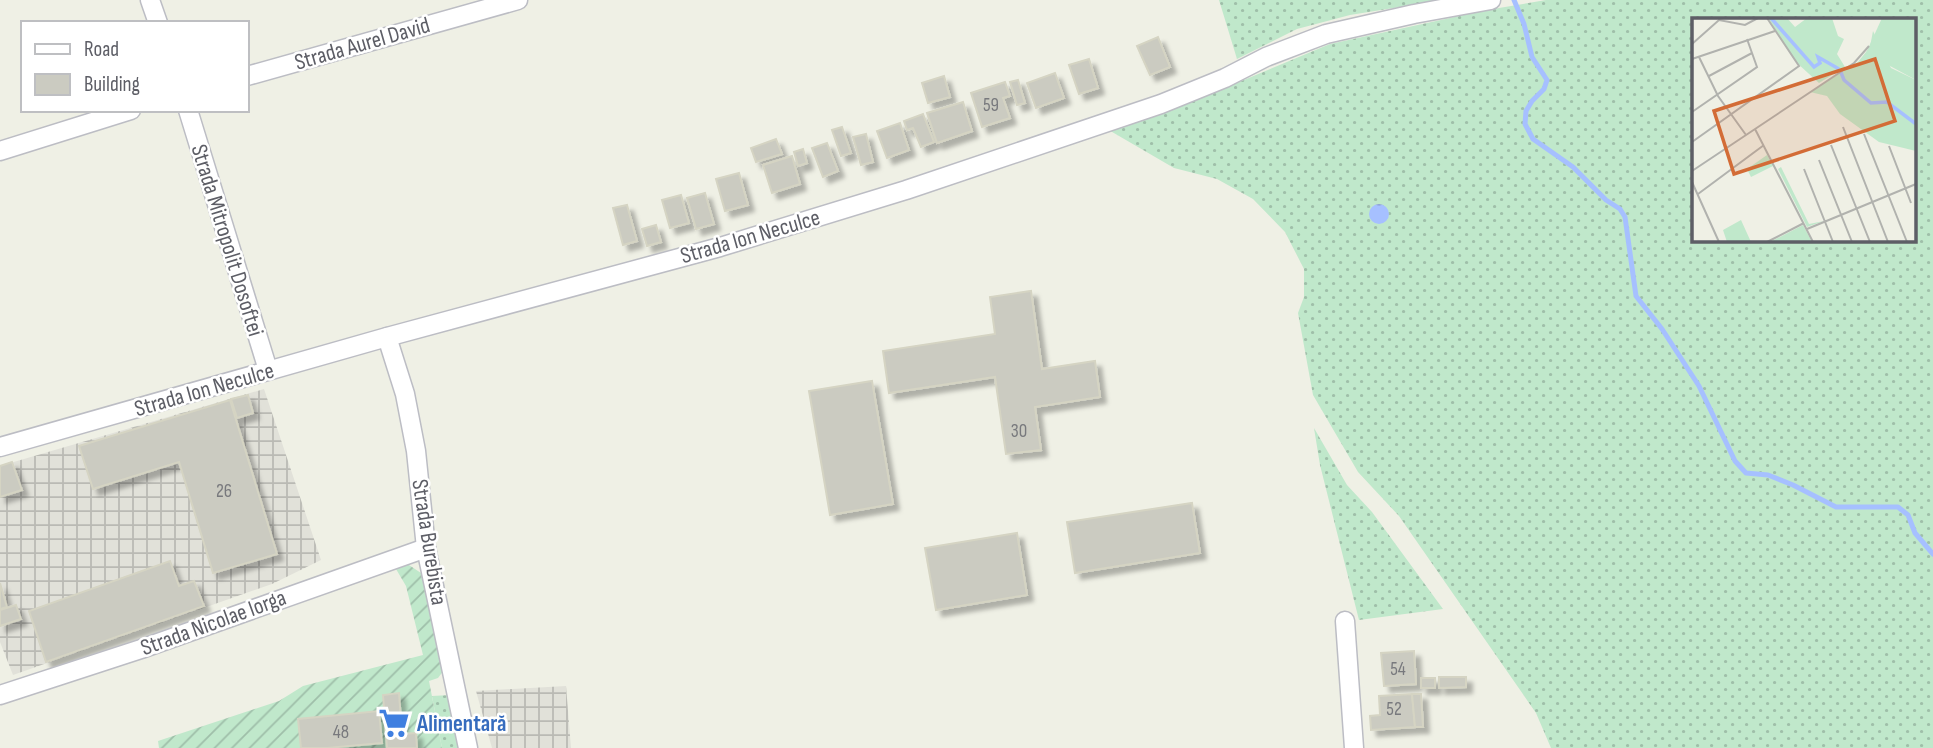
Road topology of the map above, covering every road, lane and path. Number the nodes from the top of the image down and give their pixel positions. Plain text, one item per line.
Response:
1 (150, 0) edge
2 (518, 0) edge
3 (1490, 0) edge
4 (157, 21) edge
5 (248, 76) edge
6 (125, 112) edge
7 (189, 112) edge
8 (0, 151) edge
9 (387, 337) junction
10 (268, 370) junction
11 (0, 447) edge
12 (426, 548) junction
13 (1345, 621) dead end
14 (0, 695) edge
15 (468, 748) edge
16 (1354, 748) edge

1 - 4 street
2 - 5 street, Strada Aurel David
3 - 9 street, Strada Ion Neculce
6 - 8 street
7 - 10 street, Strada Mitropolit Dosoftei
9 - 10 street, Strada Ion Neculce
9 - 12 street, Strada Burebista
10 - 11 street, Strada Ion Neculce
12 - 14 street, Strada Nicolae Iorga
12 - 15 street, Strada Burebista
13 - 16 street

